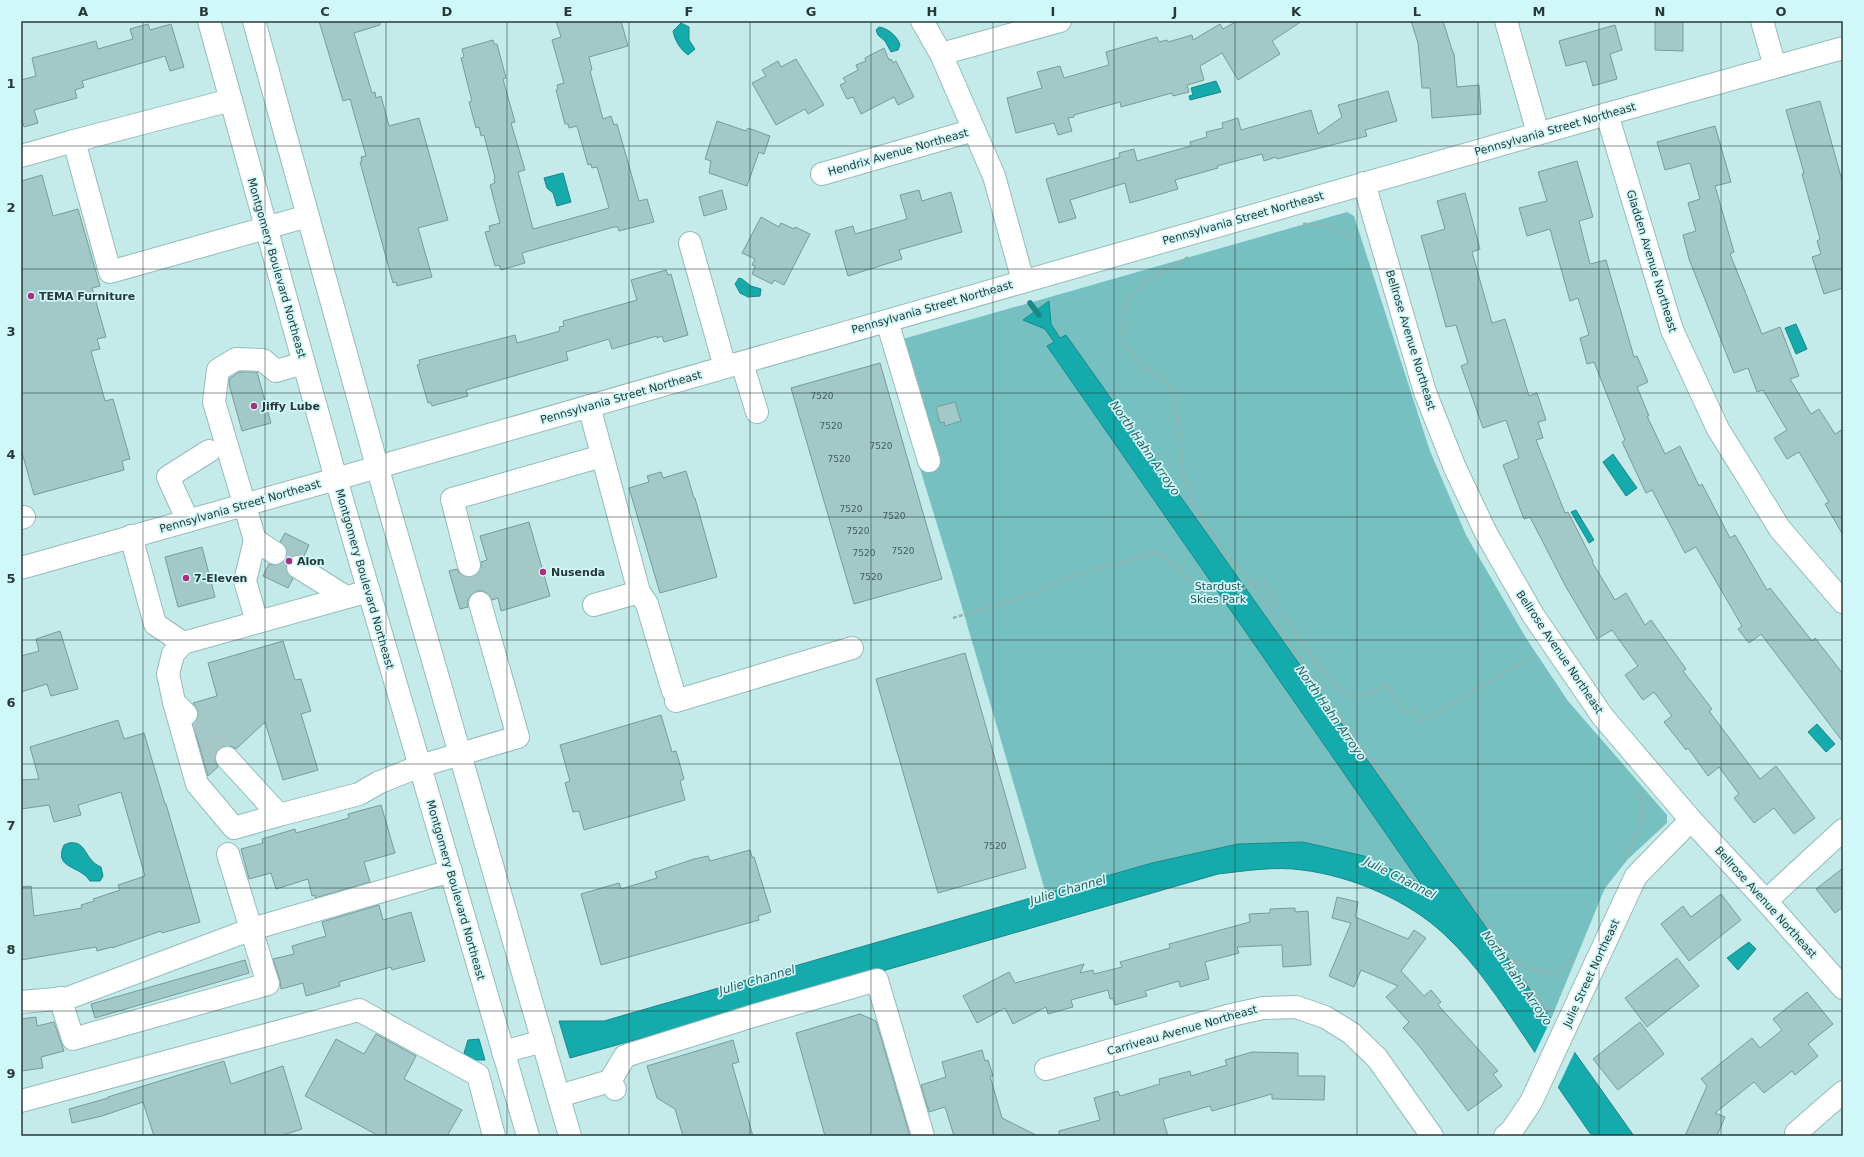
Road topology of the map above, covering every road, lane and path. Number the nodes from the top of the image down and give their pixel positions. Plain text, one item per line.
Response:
1 (209, 21) edge
2 (254, 21) edge
3 (922, 21) edge
4 (1060, 21) edge
5 (1506, 21) edge
6 (1762, 21) edge
7 (1843, 48) edge
8 (941, 54) junction
9 (1775, 67) junction
10 (231, 100) junction
11 (1607, 114) junction
12 (974, 130) junction
13 (1538, 133) junction
14 (74, 141) junction
15 (21, 156) edge
16 (822, 174) dead end
17 (1364, 183) junction
18 (308, 216) junction
19 (1297, 225) dead end
20 (267, 229) junction
21 (690, 242) dead end
22 (1366, 244) dead end
23 (1193, 256) dead end
24 (1023, 281) junction
25 (887, 320) junction
26 (304, 363) junction
27 (734, 365) junction
28 (588, 406) junction
29 (756, 412) dead end
30 (209, 451) dead end
31 (602, 456) junction
32 (929, 461) dead end
33 (377, 466) junction
34 (336, 479) junction
35 (245, 504) junction
36 (188, 521) junction
37 (131, 536) junction
38 (255, 540) junction
39 (275, 553) tunnel mouth
40 (470, 565) tunnel mouth
41 (298, 567) tunnel mouth
42 (21, 568) edge
43 (1253, 582) junction
44 (369, 591) junction
45 (640, 592) junction
46 (346, 597) junction
47 (1843, 602) edge
48 (480, 603) tunnel mouth
49 (594, 605) dead end
50 (953, 618) dead end
51 (256, 622) junction
52 (183, 643) junction
53 (852, 648) dead end
54 (1539, 653) dead end
55 (460, 754) junction
56 (227, 758) tunnel mouth
57 (420, 766) junction
58 (279, 815) junction
59 (1691, 820) junction
60 (1843, 830) edge
61 (228, 854) dead end
62 (451, 871) junction
63 (1766, 901) junction
64 (252, 929) junction
65 (1843, 988) edge
66 (60, 998) junction
67 (21, 1002) edge
68 (1563, 1016) junction
69 (543, 1041) junction
70 (503, 1052) junction
71 (1046, 1069) dead end
72 (1843, 1092) edge
73 (559, 1096) junction
74 (21, 1102) edge
75 (1796, 1134) dead end
76 (494, 1136) edge
77 (528, 1136) edge
78 (570, 1136) edge
79 (923, 1136) edge
80 (1432, 1136) edge
81 (1505, 1136) edge

1 - 10 street, Montgomery Boulevard Northeast
2 - 18 street
3 - 8 street, Hendrix Avenue Northeast
4 - 8 street
5 - 13 street
6 - 9 street
7 - 9 street, Pennsylvania Street Northeast
8 - 12 street, Hendrix Avenue Northeast
9 - 11 street, Pennsylvania Street Northeast
10 - 14 street
10 - 20 street, Montgomery Boulevard Northeast
11 - 13 street, Pennsylvania Street Northeast
11 - 47 street, Gladden Avenue Northeast
12 - 16 street, Hendrix Avenue Northeast
12 - 24 street, Hendrix Avenue Northeast
13 - 17 street, Pennsylvania Street Northeast
14 - 15 street
14 - 20 street
17 - 24 street, Pennsylvania Street Northeast
17 - 59 street, Bellrose Avenue Northeast
18 - 20 street
18 - 33 street
19 - 22 path
20 - 26 street, Montgomery Boulevard Northeast
21 - 27 street
23 - 43 path
24 - 25 street, Pennsylvania Street Northeast
25 - 27 street, Pennsylvania Street Northeast
25 - 32 street
26 - 34 street, Montgomery Boulevard Northeast
26 - 35 street
27 - 28 street, Pennsylvania Street Northeast
27 - 29 street
28 - 31 street
28 - 33 street, Pennsylvania Street Northeast
30 - 36 street
31 - 40 street
31 - 45 street
33 - 34 street, Pennsylvania Street Northeast
33 - 55 street
34 - 35 street, Pennsylvania Street Northeast
34 - 44 street, Montgomery Boulevard Northeast
35 - 36 street, Pennsylvania Street Northeast
35 - 38 street
36 - 37 street, Pennsylvania Street Northeast
37 - 42 street, Pennsylvania Street Northeast
37 - 52 street
38 - 39 street
38 - 51 street
41 - 46 street
43 - 50 path
43 - 54 path
43 - 68 path
44 - 46 street
44 - 57 street, Montgomery Boulevard Northeast
45 - 49 street
45 - 53 street
46 - 51 street
48 - 55 street
51 - 52 street
52 - 58 street
55 - 57 street
55 - 69 street
56 - 58 street
57 - 58 street
57 - 62 street, Montgomery Boulevard Northeast
59 - 63 street, Bellrose Avenue Northeast
59 - 68 street, Julie Street Northeast
60 - 63 street
61 - 64 street
62 - 64 street
62 - 70 street, Montgomery Boulevard Northeast
63 - 65 street, Bellrose Avenue Northeast
64 - 66 street
64 - 66 street
66 - 67 street
68 - 81 street, Julie Street Northeast
69 - 70 street
69 - 73 street
70 - 77 street, Montgomery Boulevard Northeast
71 - 80 street, Carriveau Avenue Northeast
72 - 75 street
73 - 78 street
73 - 79 street
74 - 76 street

